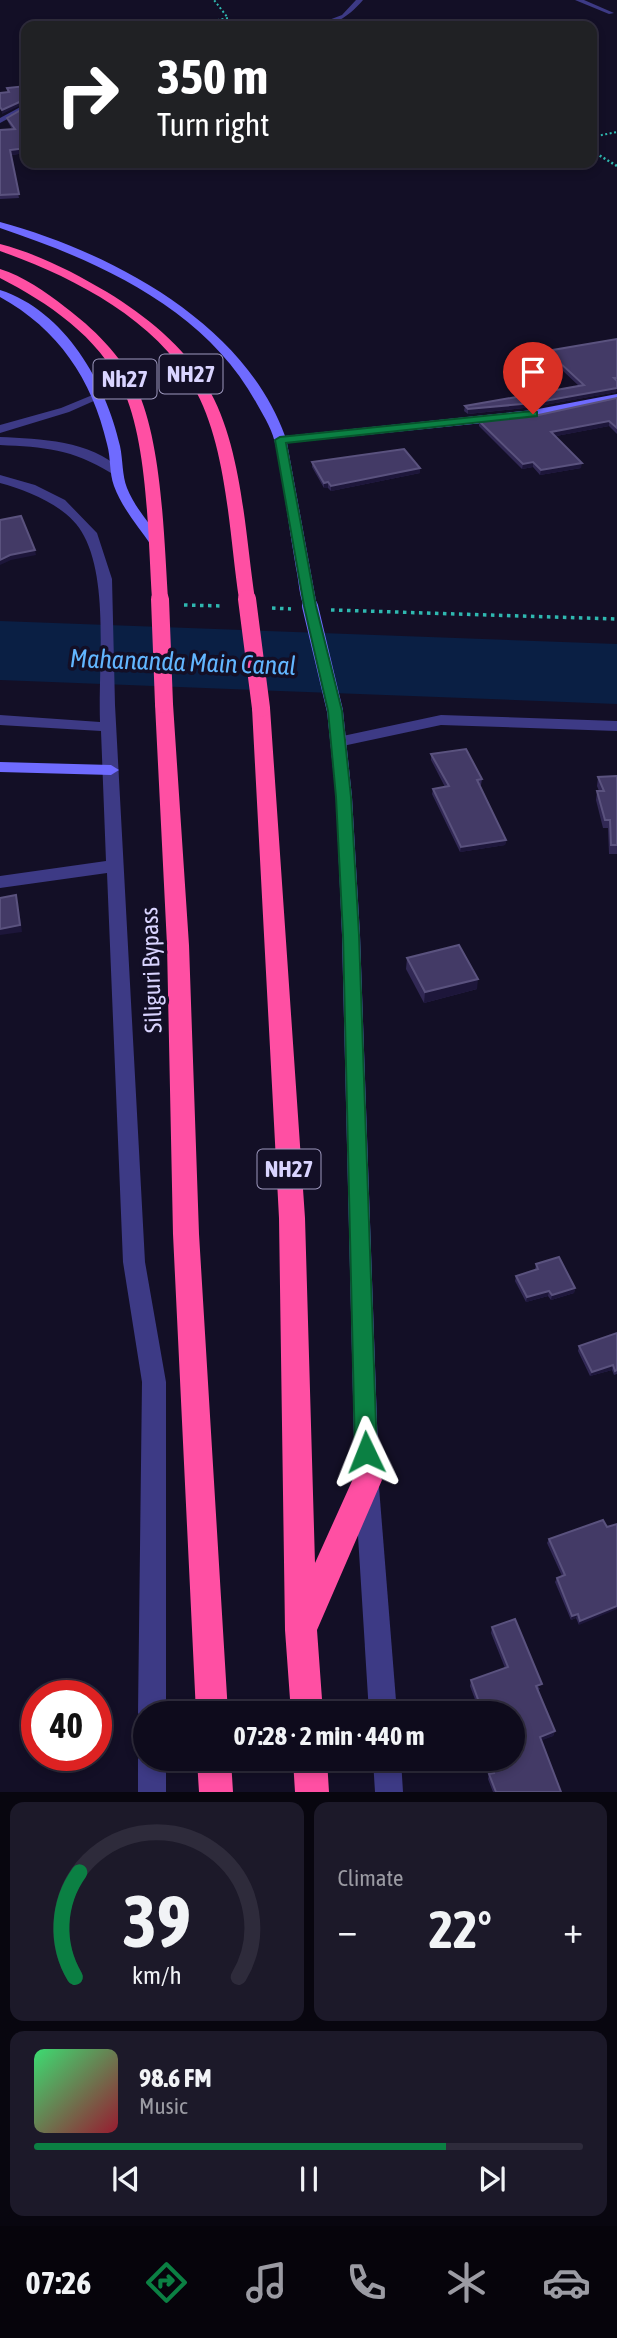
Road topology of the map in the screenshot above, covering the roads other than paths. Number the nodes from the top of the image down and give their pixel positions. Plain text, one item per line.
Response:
1 (359, 0) edge
2 (579, 0) edge
3 (611, 13) dead end
4 (330, 21) edge
5 (21, 109) edge
6 (0, 121) edge
7 (0, 225) edge
8 (0, 247) edge
9 (0, 273) edge
10 (0, 293) edge
11 (99, 396) junction
12 (617, 397) edge
13 (0, 429) edge
14 (280, 440) junction
15 (0, 441) edge
16 (115, 470) junction
17 (0, 479) edge
18 (156, 541) junction
19 (0, 720) edge
20 (617, 726) edge
21 (108, 727) junction
22 (338, 742) junction
23 (0, 767) edge
24 (111, 770) junction
25 (116, 866) junction
26 (0, 882) edge
27 (367, 1480) junction
28 (301, 1630) junction
29 (152, 1701) edge
30 (211, 1701) edge
31 (306, 1701) edge
32 (382, 1701) edge
33 (152, 1771) edge
34 (215, 1771) edge
35 (311, 1771) edge
36 (388, 1771) edge
37 (152, 1792) edge
38 (216, 1792) edge
39 (312, 1792) edge
40 (389, 1792) edge

1 - 4 street
2 - 3 street
5 - 6 street
7 - 14 street
8 - 28 highway, NH27, bridge
9 - 18 highway, Nh27
10 - 11 street
11 - 13 street
11 - 16 street
12 - 14 street
14 - 22 street, bridge
15 - 16 street
16 - 18 street
17 - 21 street
18 - 30 highway, Siliguri Bypass, bridge
19 - 21 street
20 - 22 street
21 - 24 street
22 - 27 street
23 - 24 street
24 - 25 street
25 - 26 street
25 - 29 street
27 - 28 highway
27 - 32 street
28 - 31 highway, NH27
33 - 37 street
34 - 38 highway
35 - 39 highway
36 - 40 street

